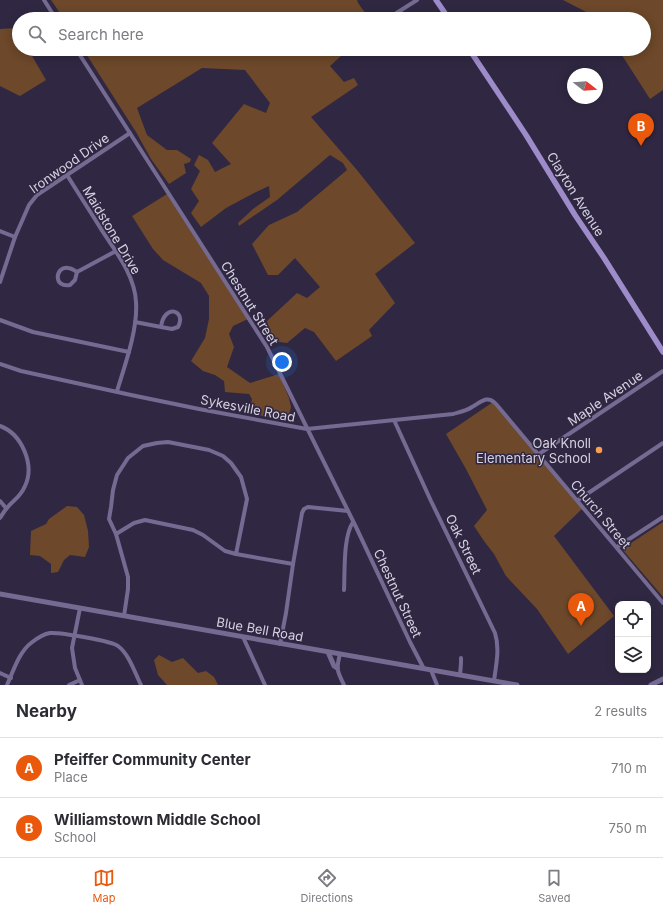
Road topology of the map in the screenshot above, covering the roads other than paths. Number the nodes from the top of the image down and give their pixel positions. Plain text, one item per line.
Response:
1 (44, 0) edge
2 (417, 0) edge
3 (436, 0) edge
4 (52, 12) edge
5 (398, 12) edge
6 (444, 12) edge
7 (80, 56) edge
8 (474, 56) edge
9 (130, 133) junction
10 (67, 175) junction
11 (0, 231) edge
12 (15, 236) junction
13 (116, 251) junction
14 (77, 272) junction
15 (0, 282) edge
16 (0, 320) edge
17 (135, 322) junction
18 (162, 327) junction
19 (129, 352) junction
20 (663, 352) edge
21 (0, 364) edge
22 (663, 371) edge
23 (117, 392) junction
24 (493, 401) joint
25 (394, 420) junction
26 (0, 426) edge
27 (307, 429) junction
28 (663, 443) edge
29 (539, 454) junction
30 (578, 500) junction
31 (0, 501) edge
32 (6, 508) junction
33 (348, 511) junction
34 (663, 517) edge
35 (0, 518) edge
36 (353, 522) junction
37 (116, 534) junction
38 (617, 547) junction
39 (236, 554) junction
40 (293, 564) junction
41 (344, 590) dead end
42 (0, 594) edge
43 (663, 603) edge
44 (80, 608) junction
45 (124, 616) junction
46 (75, 636) junction
47 (243, 637) junction
48 (280, 644) junction
49 (328, 652) junction
50 (340, 654) junction
51 (461, 658) dead end
52 (337, 668) junction
53 (424, 669) junction
54 (431, 670) junction
55 (0, 673) edge
56 (460, 675) junction
57 (10, 678) junction
58 (663, 679) edge
59 (80, 680) junction
60 (494, 681) junction
61 (510, 684) edge
62 (7, 685) edge
63 (69, 685) edge
64 (82, 685) edge
65 (141, 685) edge
66 (265, 685) edge
67 (344, 685) edge
68 (437, 685) edge
69 (517, 685) edge
70 (652, 685) edge

1 - 4 street
2 - 5 street
3 - 6 main road
7 - 9 street, Chestnut Street
8 - 20 main road, Clayton Avenue
9 - 10 street, Ironwood Drive
9 - 27 street, Chestnut Street
10 - 12 street, Ironwood Drive
10 - 13 street, Maidstone Drive
11 - 12 street
12 - 15 street, Ironwood Drive
13 - 14 street
13 - 17 street, Maidstone Drive
14 - 14 street
16 - 19 street
17 - 18 street
17 - 19 street, Maidstone Drive
18 - 18 street
19 - 23 street, Maidstone Drive
21 - 23 street, Sykesville Road
22 - 29 street, Maple Avenue
23 - 27 street, Sykesville Road
24 - 25 street, Sykesville Road
24 - 29 street, Church Street
25 - 27 street, Sykesville Road
25 - 60 street, Oak Street
26 - 32 street
27 - 33 street, Chestnut Street
28 - 30 street
29 - 30 street, Church Street
30 - 38 street, Church Street
31 - 32 street
32 - 35 street
33 - 36 street, Chestnut Street
33 - 40 street
34 - 38 street
36 - 41 street
36 - 53 street, Chestnut Street
37 - 39 street
37 - 39 street
37 - 45 street
38 - 43 street, Church Street
39 - 40 street
40 - 48 street
42 - 44 street, Blue Bell Road
44 - 45 street, Blue Bell Road
44 - 46 street
45 - 47 street, Blue Bell Road
46 - 57 street
46 - 59 street
46 - 65 street
47 - 48 street, Blue Bell Road
47 - 66 street
48 - 49 street, Blue Bell Road
49 - 50 street, Blue Bell Road
49 - 52 street
50 - 52 street
50 - 53 street, Blue Bell Road
51 - 56 street
52 - 67 street
53 - 54 street, Blue Bell Road
54 - 56 street, Blue Bell Road
54 - 68 street
55 - 57 street
56 - 60 street, Blue Bell Road
57 - 62 street
58 - 70 street
59 - 63 street
59 - 64 street
60 - 61 street, Blue Bell Road
61 - 69 street, Blue Bell Road

